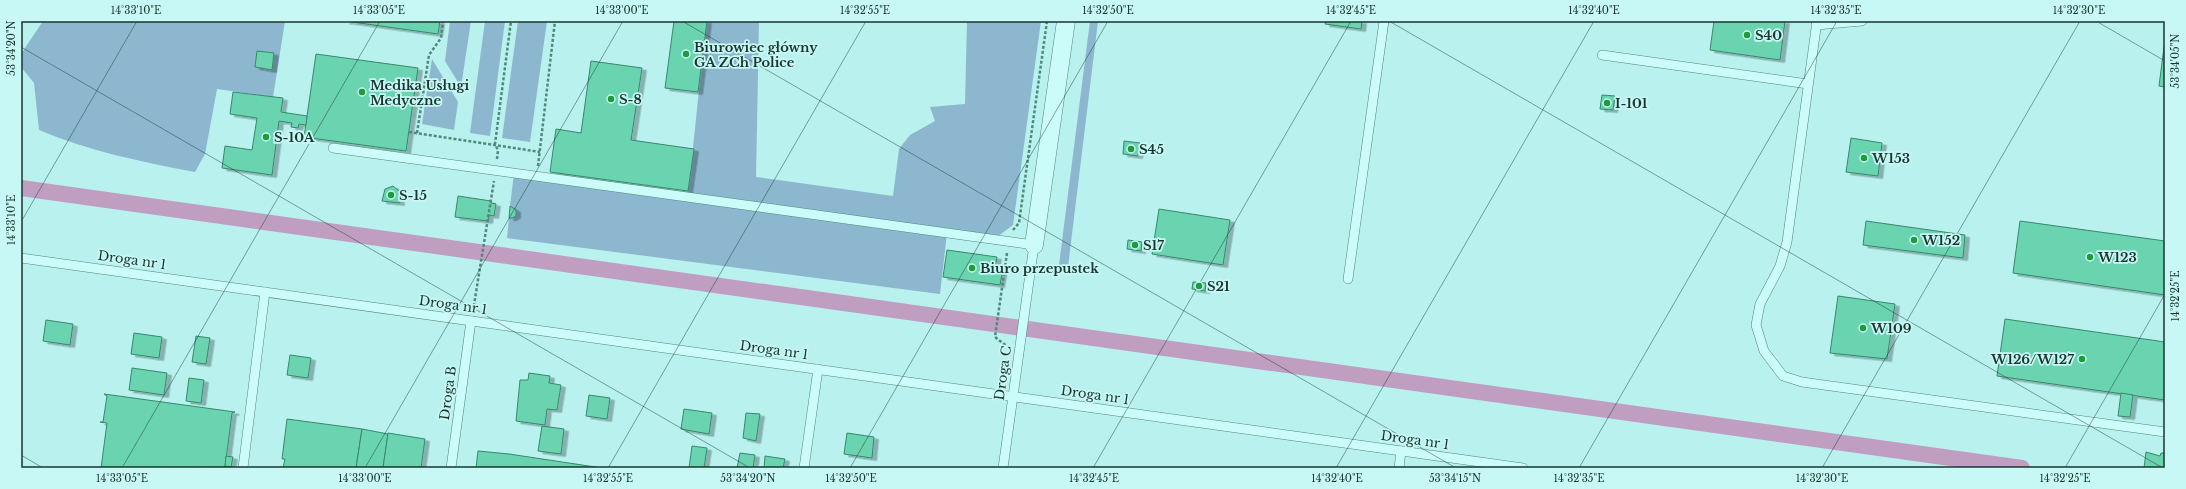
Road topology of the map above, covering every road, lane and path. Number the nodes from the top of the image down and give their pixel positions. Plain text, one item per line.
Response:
1 (443, 21) edge
2 (511, 21) edge
3 (555, 21) edge
4 (1046, 21) edge
5 (1066, 21) edge
6 (1384, 21) edge
7 (1862, 21) edge
8 (1816, 23) edge
9 (1602, 55) dead end
10 (1808, 84) junction
11 (409, 132) dead end
12 (417, 133) junction
13 (495, 144) junction
14 (333, 148) dead end
15 (540, 152) junction
16 (496, 171) junction
17 (536, 176) junction
18 (1008, 242) junction
19 (1034, 245) junction
20 (21, 258) edge
21 (1348, 278) dead end
22 (265, 292) junction
23 (471, 321) junction
24 (995, 337) dead end
25 (818, 370) junction
26 (1013, 397) junction
27 (2165, 432) edge
28 (1401, 451) junction
29 (243, 468) edge
30 (450, 468) edge
31 (804, 468) edge
32 (1003, 468) edge
33 (1399, 468) edge
34 (1523, 468) edge

1 - 12 path
2 - 13 path
3 - 15 path
4 - 18 path
5 - 19 street
6 - 21 lane
7 - 8 lane
8 - 10 lane
9 - 10 lane
10 - 27 lane
11 - 12 path
12 - 13 path
13 - 15 path
13 - 16 path
14 - 16 lane
15 - 17 path
16 - 17 lane
16 - 23 path
17 - 18 lane
18 - 19 lane
18 - 24 path
19 - 26 lane, Droga C
20 - 22 lane, Droga nr 1
22 - 23 lane, Droga nr 1
22 - 29 lane
23 - 25 lane, Droga nr 1
23 - 30 lane, Droga B
25 - 26 lane, Droga nr 1
25 - 31 lane
26 - 28 lane, Droga nr 1
26 - 32 lane, Droga C
28 - 33 lane
28 - 34 lane, Droga nr 1

